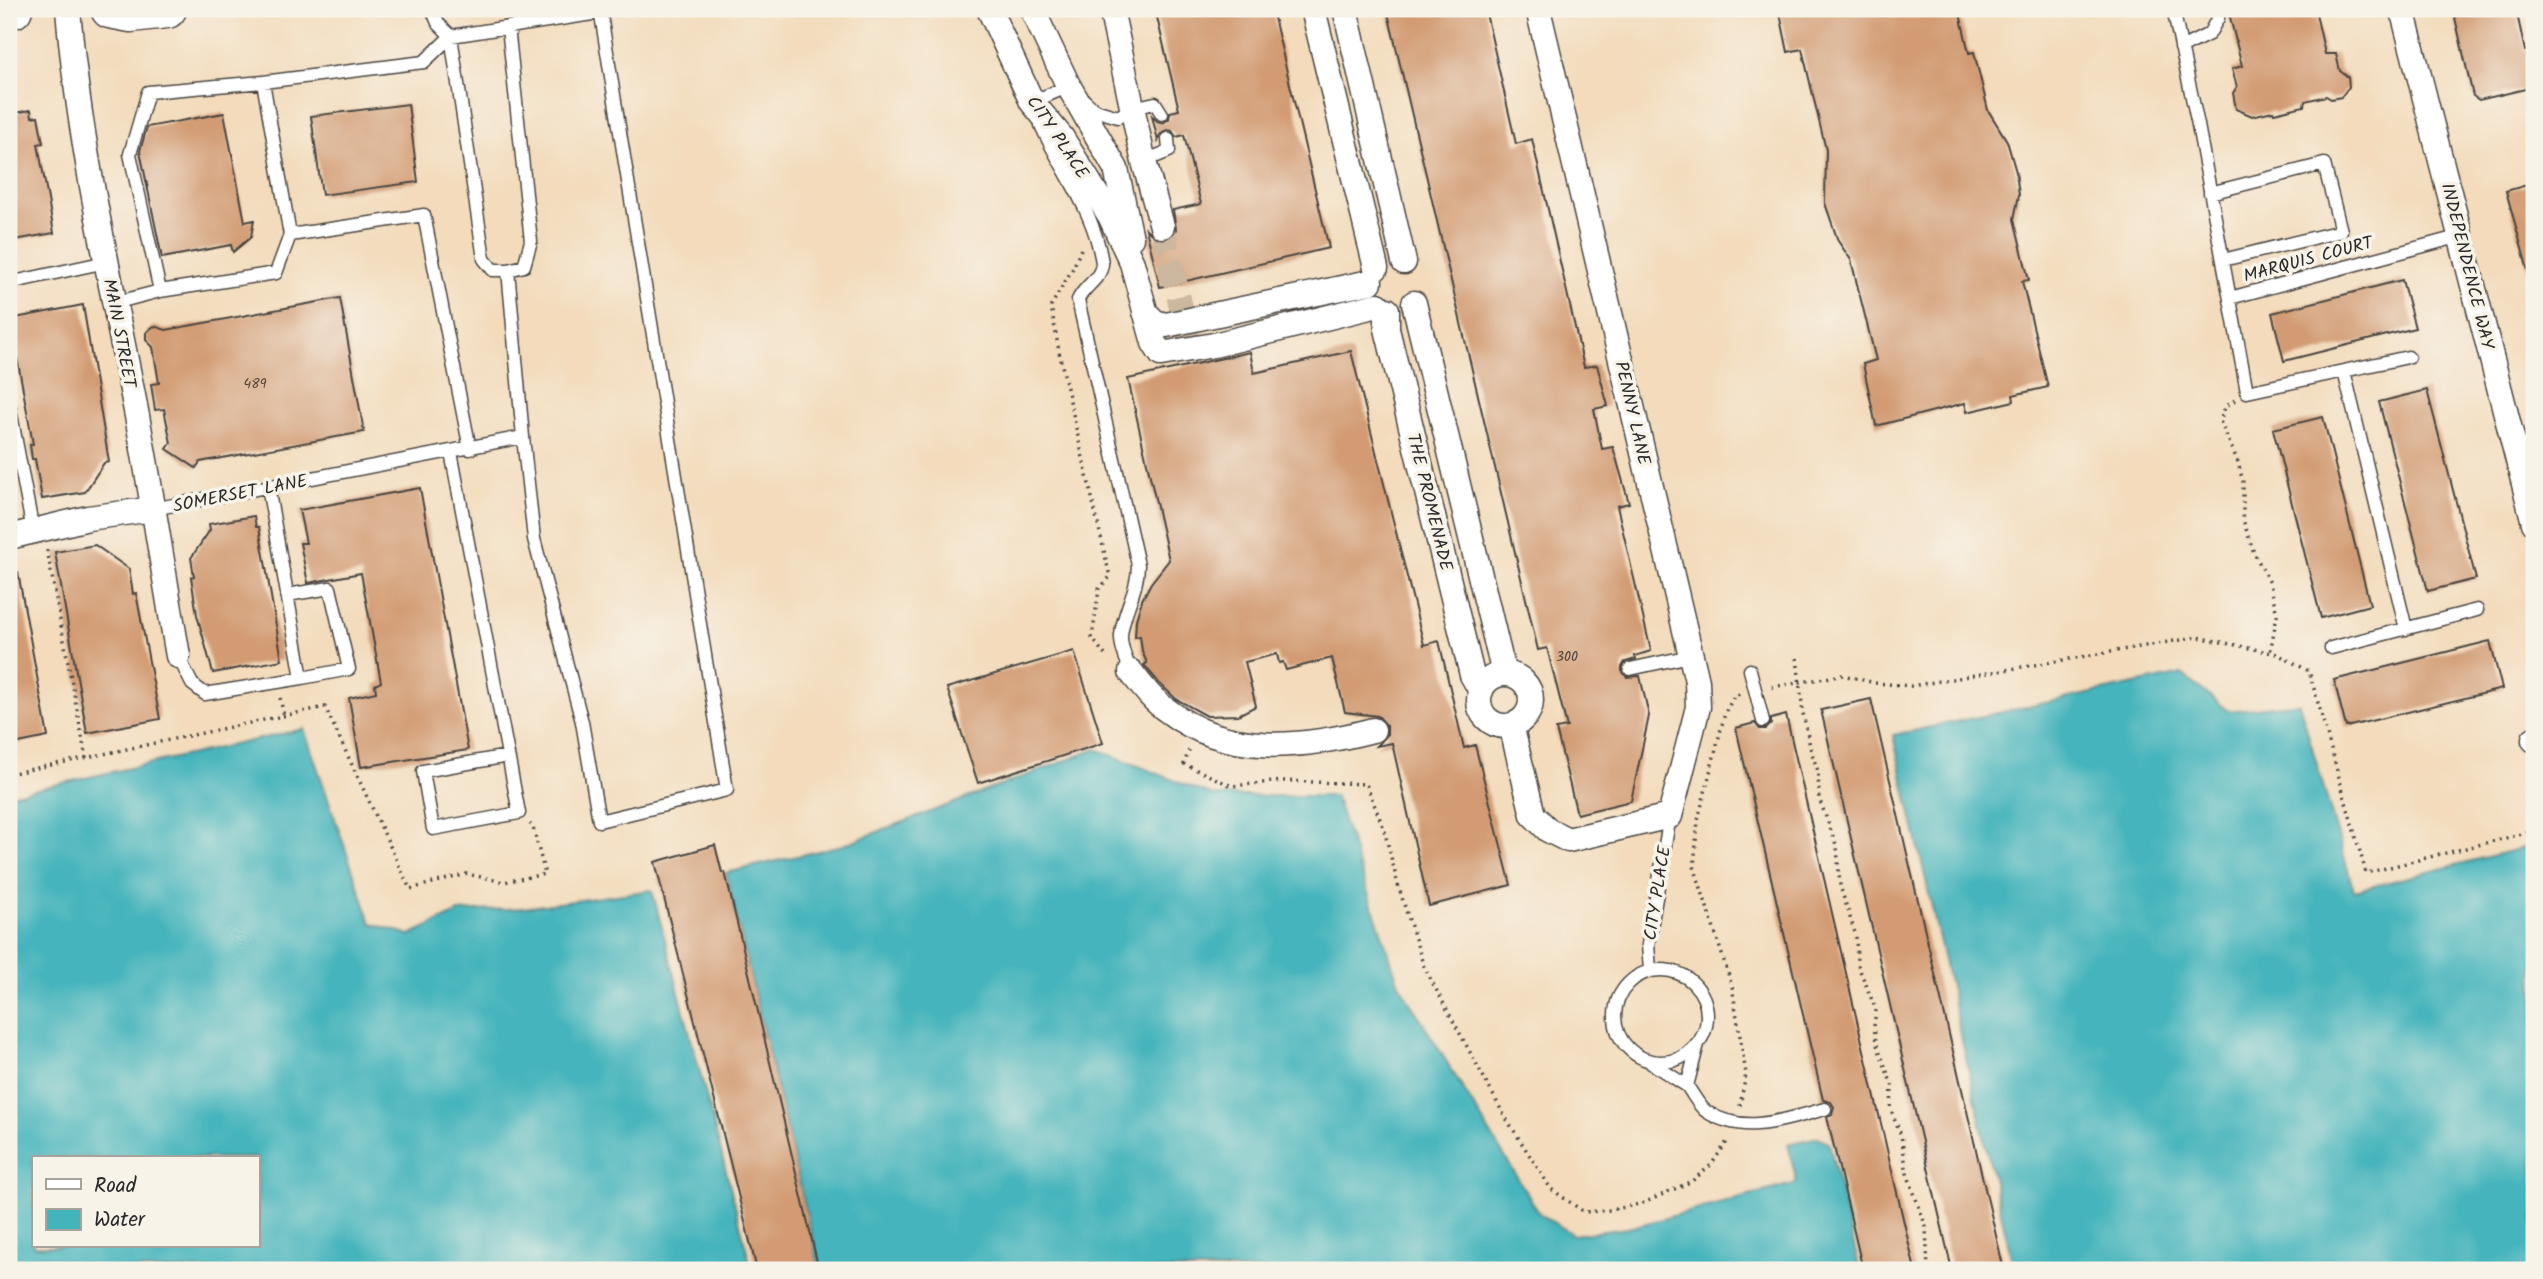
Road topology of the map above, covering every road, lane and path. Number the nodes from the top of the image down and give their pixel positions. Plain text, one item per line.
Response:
1 (68, 9) edge
2 (110, 9) edge
3 (166, 9) edge
4 (432, 9) edge
5 (989, 9) edge
6 (1032, 9) edge
7 (1111, 9) edge
8 (1313, 9) edge
9 (1345, 9) edge
10 (1538, 9) edge
11 (2173, 9) edge
12 (2402, 9) edge
13 (600, 11) edge
14 (2218, 18) dead end
15 (508, 27) junction
16 (451, 36) junction
17 (2181, 48) junction
18 (263, 82) junction
19 (1068, 85) junction
20 (1031, 102) junction
21 (1132, 108) junction
22 (1162, 114) dead end
23 (1168, 139) dead end
24 (1143, 158) junction
25 (2210, 192) junction
26 (1162, 226) tunnel mouth
27 (290, 235) junction
28 (2461, 236) junction
29 (2223, 260) junction
30 (106, 262) junction
31 (1132, 263) junction
32 (508, 270) junction
33 (1414, 281) junction
34 (9, 283) edge
35 (160, 291) junction
36 (1378, 291) junction
37 (2230, 298) junction
38 (114, 303) junction
39 (2408, 357) dead end
40 (2344, 371) junction
41 (2247, 392) junction
42 (9, 404) edge
43 (523, 437) junction
44 (470, 449) junction
45 (451, 453) junction
46 (268, 487) junction
47 (153, 509) junction
48 (2534, 523) edge
49 (38, 530) junction
50 (9, 537) edge
51 (287, 594) junction
52 (2477, 610) dead end
53 (2406, 628) junction
54 (2330, 648) dead end
55 (2270, 653) dead end
56 (178, 656) joint
57 (1690, 656) junction
58 (1797, 658) dead end
59 (1630, 669) dead end
60 (1750, 670) dead end
61 (1131, 672) joint
62 (1504, 674) junction
63 (302, 677) junction
64 (1481, 691) junction
65 (1763, 721) dead end
66 (1511, 725) junction
67 (1373, 730) dead end
68 (508, 756) junction
69 (86, 758) junction
70 (9, 774) edge
71 (519, 813) junction
72 (1670, 816) junction
73 (1650, 970) junction
74 (1698, 1044) junction
75 (1648, 1061) junction
76 (1688, 1086) junction
77 (1825, 1109) dead end
78 (1928, 1270) edge

1 - 30 street, MAIN STREET
2 - 3 main road
4 - 16 lane
5 - 20 street, CITY PLACE
6 - 19 street, CITY PLACE
7 - 21 street
8 - 36 street, THE PROMENADE
9 - 33 street, THE PROMENADE
10 - 57 street, PENNY LANE
11 - 17 lane
12 - 28 street, INDEPENDENCE WAY
13 - 15 lane
13 - 43 lane
14 - 17 lane
15 - 16 lane
15 - 32 lane
16 - 18 lane
16 - 32 lane
17 - 25 lane
18 - 27 lane
18 - 35 lane
19 - 20 lane
19 - 21 lane
19 - 31 street, CITY PLACE
20 - 31 street, CITY PLACE
20 - 61 lane
21 - 22 lane
21 - 24 street
23 - 24 lane
24 - 26 street
25 - 29 lane
25 - 29 lane
27 - 35 lane
27 - 44 lane
28 - 37 lane, MARQUIS COURT
28 - 48 street, INDEPENDENCE WAY
29 - 37 lane
30 - 34 lane
30 - 38 street, MAIN STREET
31 - 36 street, CITY PLACE
32 - 43 lane
33 - 36 street
33 - 36 street
33 - 62 street, THE PROMENADE
35 - 38 lane
36 - 64 street, THE PROMENADE
37 - 41 lane, MARQUIS COURT
38 - 47 street, MAIN STREET
39 - 40 lane
40 - 41 lane
40 - 53 lane
41 - 55 path
42 - 49 lane
43 - 44 lane, SOMERSET LANE
44 - 45 lane, SOMERSET LANE
45 - 46 lane, SOMERSET LANE
45 - 68 lane
46 - 47 lane, SOMERSET LANE
46 - 51 lane
47 - 49 street, SOMERSET LANE
47 - 56 street, MAIN STREET
49 - 50 street, SOMERSET LANE
49 - 69 path
51 - 63 lane
51 - 63 lane
52 - 53 lane
53 - 54 lane
56 - 63 lane
57 - 59 lane
57 - 72 street, PENNY LANE
58 - 78 path
60 - 65 lane
61 - 67 street
62 - 64 street
62 - 66 street
64 - 66 street
66 - 72 street
68 - 71 lane
68 - 71 lane
69 - 70 path
69 - 71 path
72 - 73 lane, CITY PLACE
73 - 74 lane
73 - 75 lane
74 - 75 lane
74 - 76 lane
75 - 76 lane
76 - 77 lane

